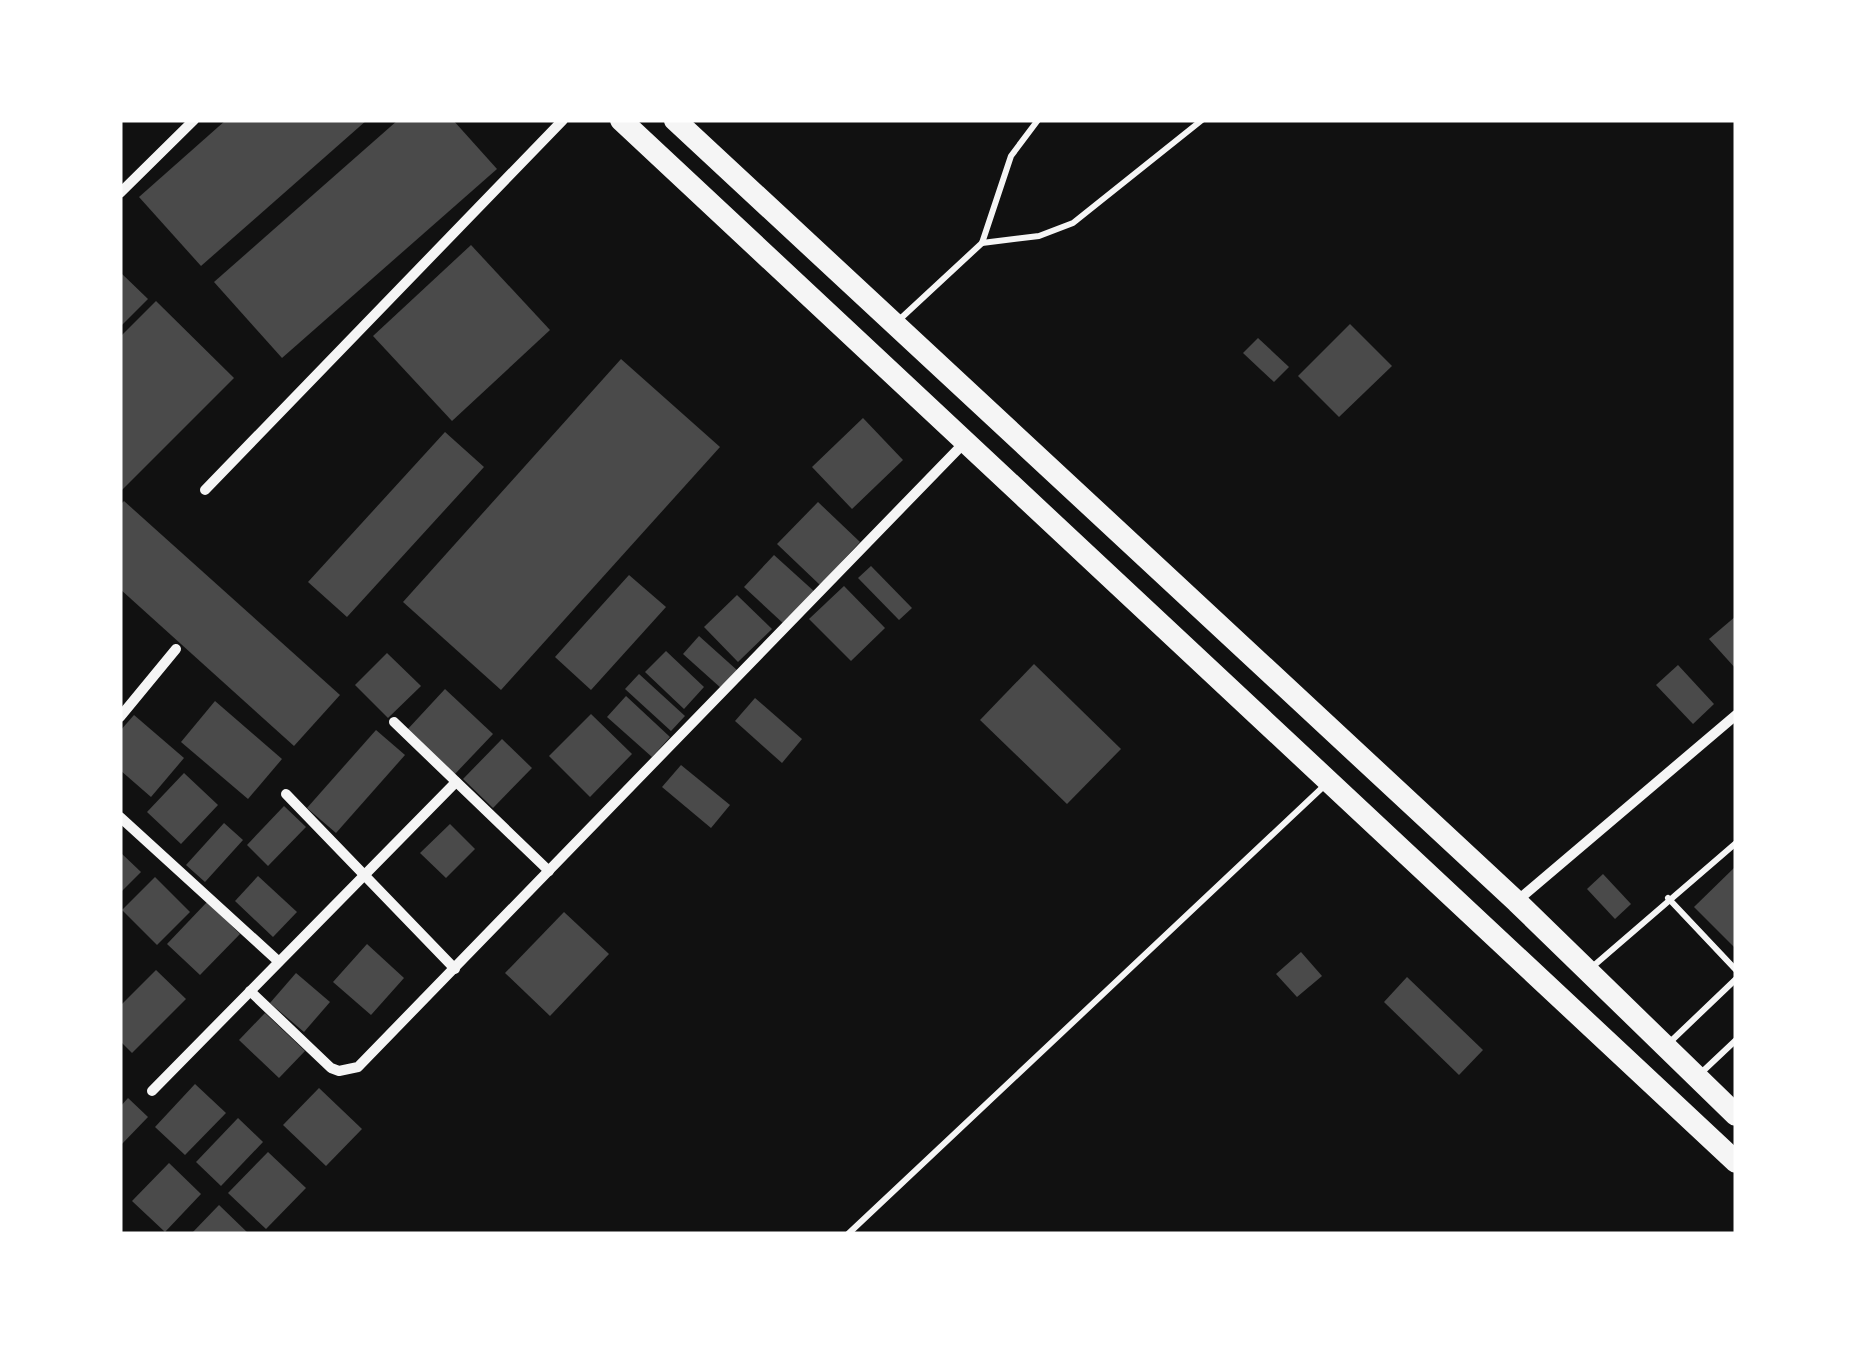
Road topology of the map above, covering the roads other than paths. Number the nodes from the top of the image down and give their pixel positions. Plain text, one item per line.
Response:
1 (194, 120) edge
2 (563, 120) edge
3 (621, 120) edge
4 (675, 120) edge
5 (1038, 120) edge
6 (1202, 120) edge
7 (120, 193) edge
8 (982, 242) junction
9 (895, 324) junction
10 (967, 440) junction
11 (205, 490) dead end
12 (176, 649) dead end
13 (1736, 715) edge
14 (120, 717) edge
15 (394, 722) dead end
16 (456, 782) junction
17 (1329, 782) junction
18 (286, 794) dead end
19 (120, 817) edge
20 (1736, 844) edge
21 (549, 871) junction
22 (362, 876) junction
23 (1668, 898) junction
24 (1516, 902) junction
25 (278, 961) junction
26 (455, 969) junction
27 (1736, 970) edge
28 (1586, 972) junction
29 (1736, 979) edge
30 (250, 991) junction
31 (1736, 1040) edge
32 (1664, 1048) junction
33 (1696, 1078) junction
34 (152, 1091) dead end
35 (1736, 1115) edge
36 (1736, 1162) edge
37 (848, 1234) edge

1 - 7 street
2 - 11 street
3 - 10 highway
4 - 9 highway
5 - 8 lane
6 - 8 lane
8 - 9 lane
9 - 24 highway
10 - 17 highway
10 - 21 street
12 - 14 street
13 - 24 street
15 - 16 street
16 - 21 street
16 - 22 street
17 - 36 highway
17 - 37 lane
18 - 22 street
19 - 25 street
20 - 23 lane
21 - 26 street
22 - 25 street
22 - 26 street
23 - 27 lane
23 - 28 lane
24 - 28 highway
25 - 30 street
26 - 30 street
28 - 32 highway
29 - 32 lane
30 - 34 street
31 - 33 lane
32 - 33 highway
33 - 35 highway

